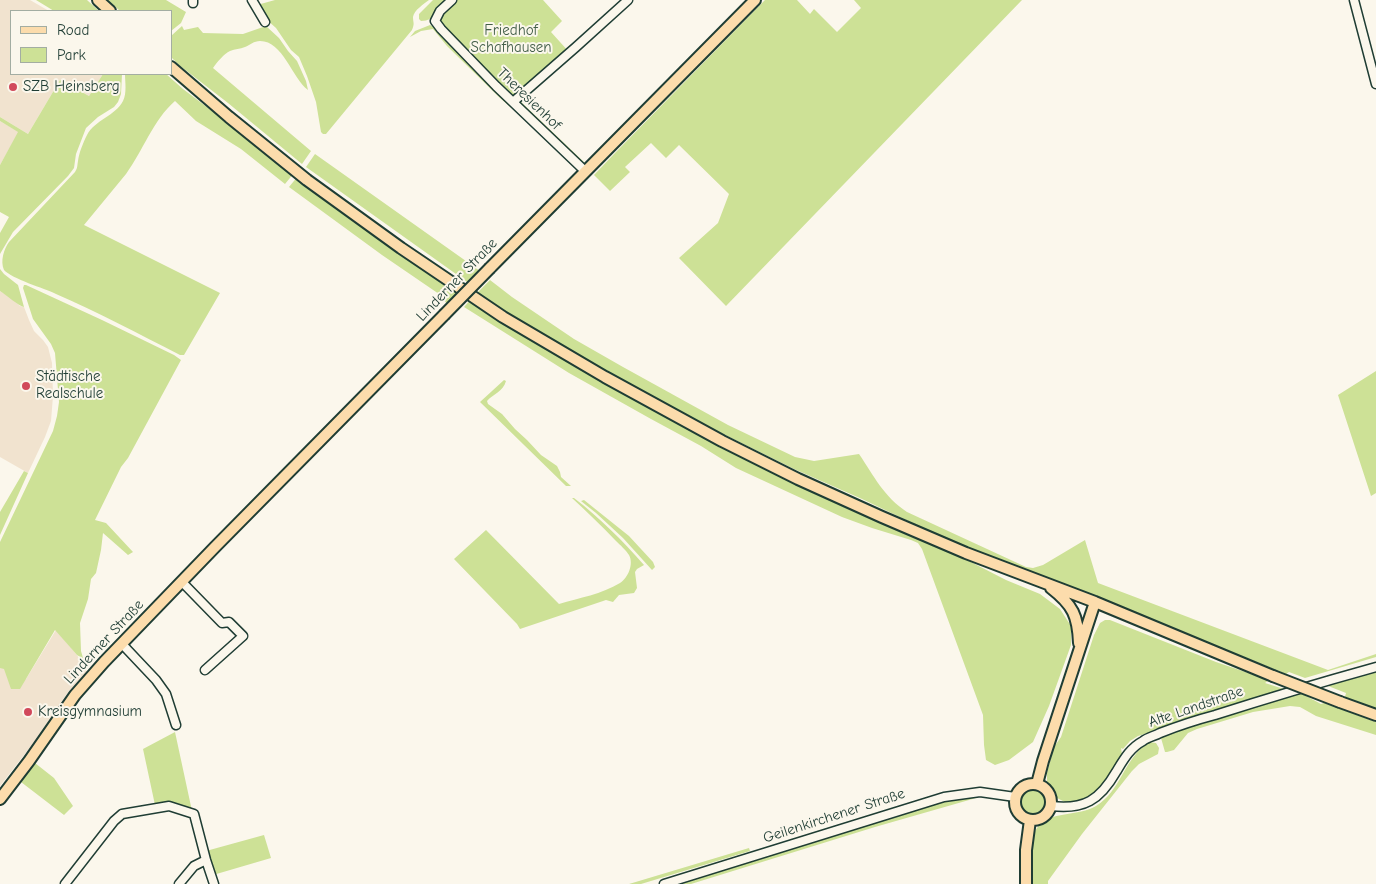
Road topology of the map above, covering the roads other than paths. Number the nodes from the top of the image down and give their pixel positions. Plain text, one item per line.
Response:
1 (98, 0) edge
2 (252, 0) edge
3 (452, 0) edge
4 (628, 0) edge
5 (755, 0) edge
6 (1354, 0) edge
7 (109, 10) edge
8 (265, 22) dead end
9 (172, 68) edge
10 (1376, 84) edge
11 (513, 102) junction
12 (585, 172) junction
13 (182, 582) junction
14 (1044, 583) junction
15 (1095, 602) junction
16 (122, 644) junction
17 (1079, 650) junction
18 (1376, 667) edge
19 (205, 670) dead end
20 (1376, 715) edge
21 (176, 725) dead end
22 (1037, 784) junction
23 (1015, 797) junction
24 (0, 799) edge
25 (1051, 806) junction
26 (1030, 820) junction
27 (206, 860) junction
28 (65, 884) edge
29 (179, 884) edge
30 (214, 884) edge
31 (664, 884) edge
32 (1026, 884) edge

1 - 7 main road
2 - 8 street
3 - 11 street, Theresienhof
4 - 11 street
5 - 12 main road, Linderner Straße
6 - 10 street
9 - 14 main road
11 - 12 street, Theresienhof
12 - 13 main road, Linderner Straße, bridge
13 - 16 main road, Linderner Straße
13 - 19 street
14 - 15 main road
14 - 17 main road
15 - 17 main road
15 - 20 main road, bridge
16 - 21 street
16 - 24 main road, Linderner Straße
17 - 22 main road
18 - 25 street, Alte Landstraße
22 - 23 main road
22 - 25 main road
23 - 26 main road
23 - 31 street, Geilenkirchener Straße
25 - 26 main road
26 - 32 main road
27 - 28 street
27 - 29 street
27 - 30 street

